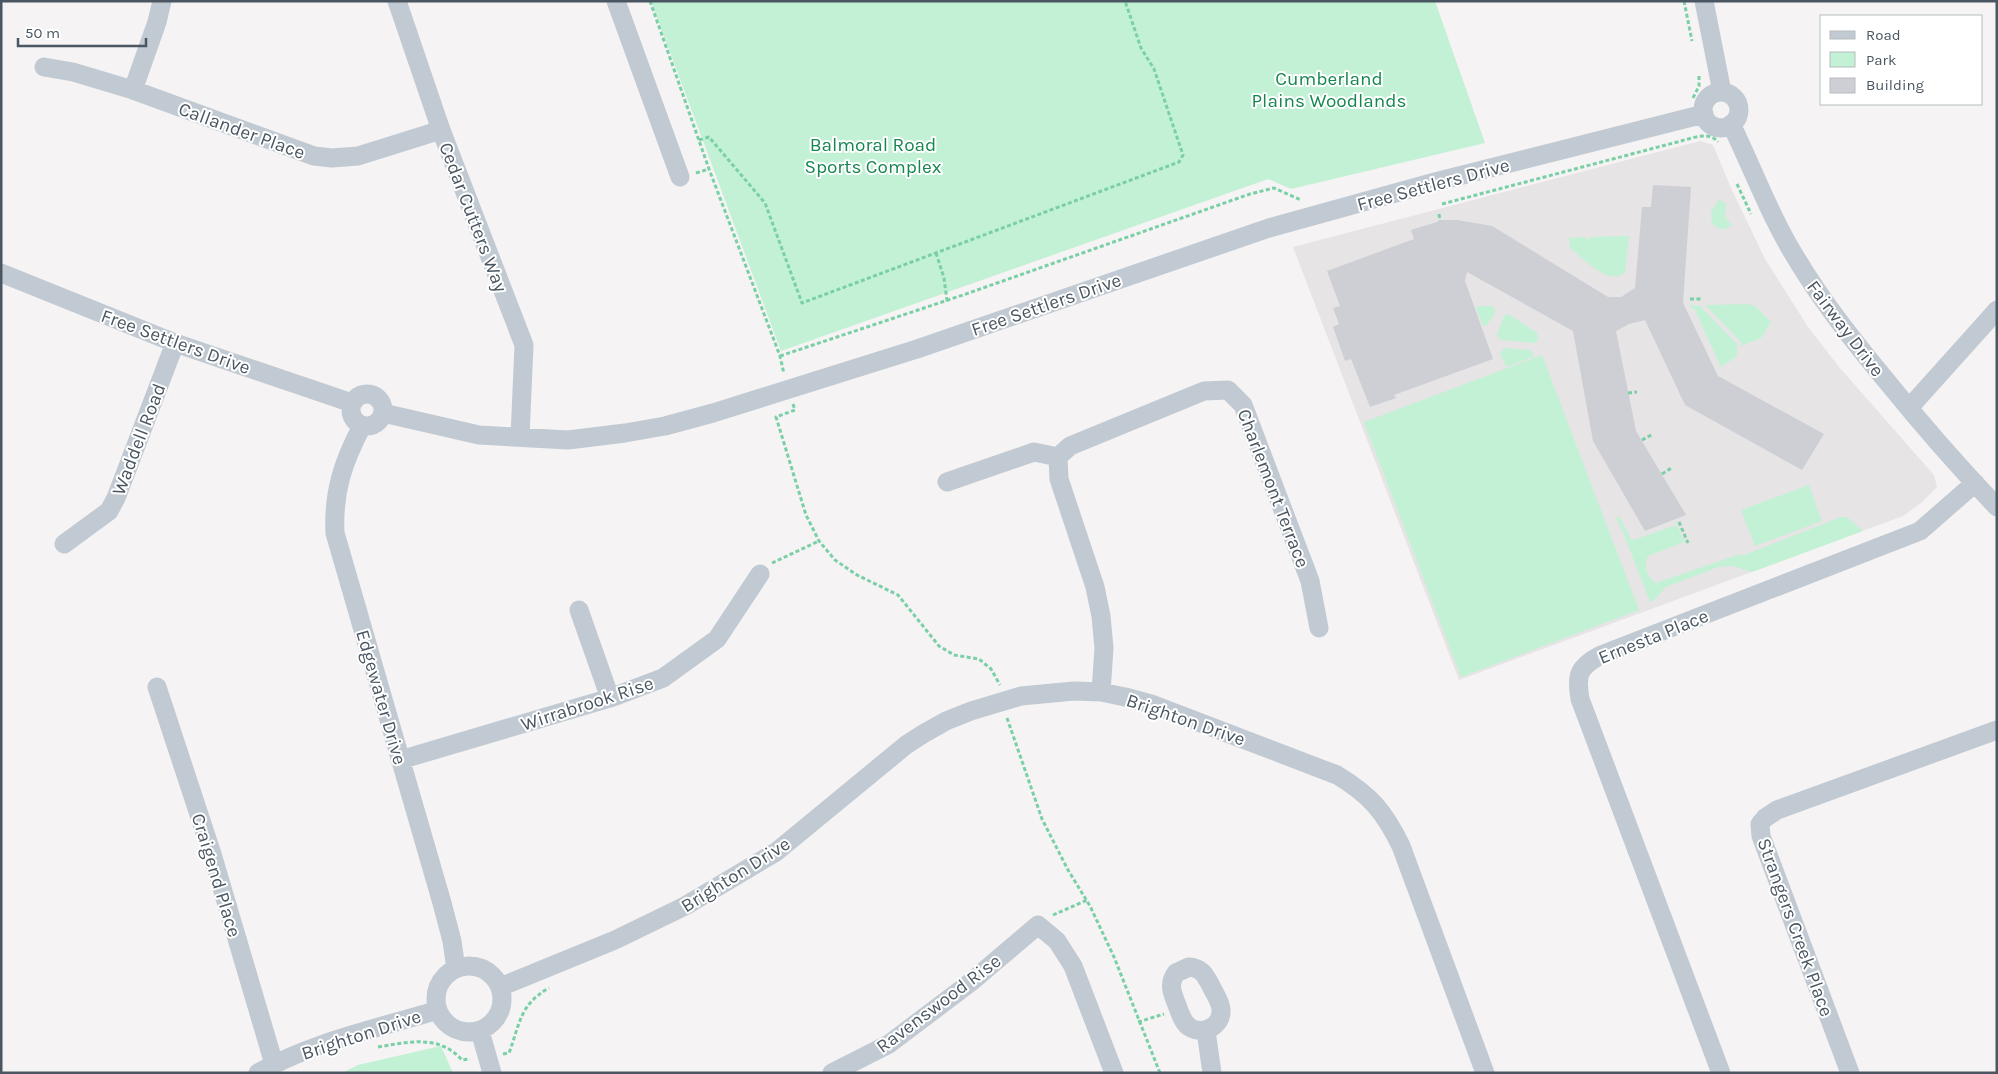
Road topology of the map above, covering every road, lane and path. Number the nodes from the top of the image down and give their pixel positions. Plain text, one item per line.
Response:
1 (162, 1) edge
2 (397, 1) edge
3 (616, 1) edge
4 (650, 1) edge
5 (1125, 1) edge
6 (1684, 1) edge
7 (1704, 1) edge
8 (1693, 46) dead end
9 (44, 66) dead end
10 (1700, 75) dead end
11 (133, 90) junction
12 (1722, 92) junction
13 (1686, 102) dead end
14 (1704, 114) junction
15 (1732, 124) junction
16 (441, 130) junction
17 (699, 140) junction
18 (1720, 144) dead end
19 (1734, 175) dead end
20 (680, 177) dead end
21 (1303, 201) dead end
22 (1442, 204) dead end
23 (1439, 214) dead end
24 (1752, 217) dead end
25 (1440, 221) dead end
26 (936, 253) junction
27 (1, 273) edge
28 (1690, 299) dead end
29 (1702, 299) dead end
30 (946, 301) junction
31 (1997, 310) edge
32 (175, 343) junction
33 (1637, 392) dead end
34 (1628, 393) dead end
35 (352, 403) junction
36 (1909, 408) junction
37 (795, 410) dead end
38 (383, 413) junction
39 (362, 426) junction
40 (1653, 434) dead end
41 (520, 438) junction
42 (1642, 440) dead end
43 (1058, 457) junction
44 (1673, 467) dead end
45 (1662, 474) dead end
46 (946, 482) dead end
47 (1975, 483) junction
48 (1997, 507) edge
49 (1679, 522) dead end
50 (819, 541) junction
51 (64, 544) dead end
52 (1688, 544) dead end
53 (760, 574) joint
54 (579, 610) dead end
55 (1320, 628) dead end
56 (1000, 685) dead end
57 (157, 687) dead end
58 (1101, 692) junction
59 (610, 698) junction
60 (1007, 718) dead end
61 (1997, 730) edge
62 (400, 760) junction
63 (1086, 900) junction
64 (1038, 925) junction
65 (456, 969) junction
66 (500, 987) junction
67 (438, 1010) junction
68 (1170, 1012) dead end
69 (1138, 1022) junction
70 (480, 1031) junction
71 (1206, 1031) dead end
72 (266, 1068) edge
73 (1484, 1072) edge
74 (492, 1073) edge
75 (832, 1073) edge
76 (1114, 1073) edge
77 (1160, 1073) edge
78 (1212, 1073) edge
79 (1721, 1073) edge
80 (1850, 1073) edge

1 - 11 street
2 - 16 street, Cedar Cutters Way
3 - 20 street
4 - 17 path
5 - 26 path
6 - 8 path
7 - 12 street
9 - 11 street, Callander Place
10 - 13 path
11 - 16 street, Callander Place
12 - 14 street
12 - 15 street
14 - 15 street
14 - 41 street, Free Settlers Drive
15 - 36 street, Fairway Drive
16 - 41 street, Cedar Cutters Way
17 - 26 path
17 - 30 path
18 - 22 path
19 - 24 path
21 - 30 path
23 - 25 path
26 - 30 path
27 - 32 street, Free Settlers Drive
28 - 29 path
31 - 36 street
32 - 35 street, Free Settlers Drive
32 - 51 street, Waddell Road
33 - 34 path
35 - 38 street
35 - 39 street
36 - 47 street, Fairway Drive
37 - 50 path
38 - 39 street
38 - 41 street, Free Settlers Drive
39 - 62 street, Edgewater Drive
40 - 42 path
43 - 46 street
43 - 55 street, Charlemont Terrace
43 - 58 street
44 - 45 path
47 - 48 street, Fairway Drive
47 - 79 street, Ernesta Place
49 - 52 path
50 - 53 path
50 - 56 path
53 - 59 street, Wirrabrook Rise
54 - 59 street
57 - 72 street, Craigend Place
58 - 66 street, Brighton Drive
58 - 73 street, Brighton Drive
59 - 62 street, Wirrabrook Rise
60 - 63 path
61 - 80 street, Strangers Creek Place
62 - 65 street, Edgewater Drive
63 - 64 path
63 - 69 path
64 - 75 street, Ravenswood Rise
64 - 76 street
65 - 66 street
65 - 67 street
66 - 70 street
67 - 70 street
67 - 72 street, Brighton Drive
68 - 69 path
69 - 77 path
70 - 74 street
71 - 78 street

